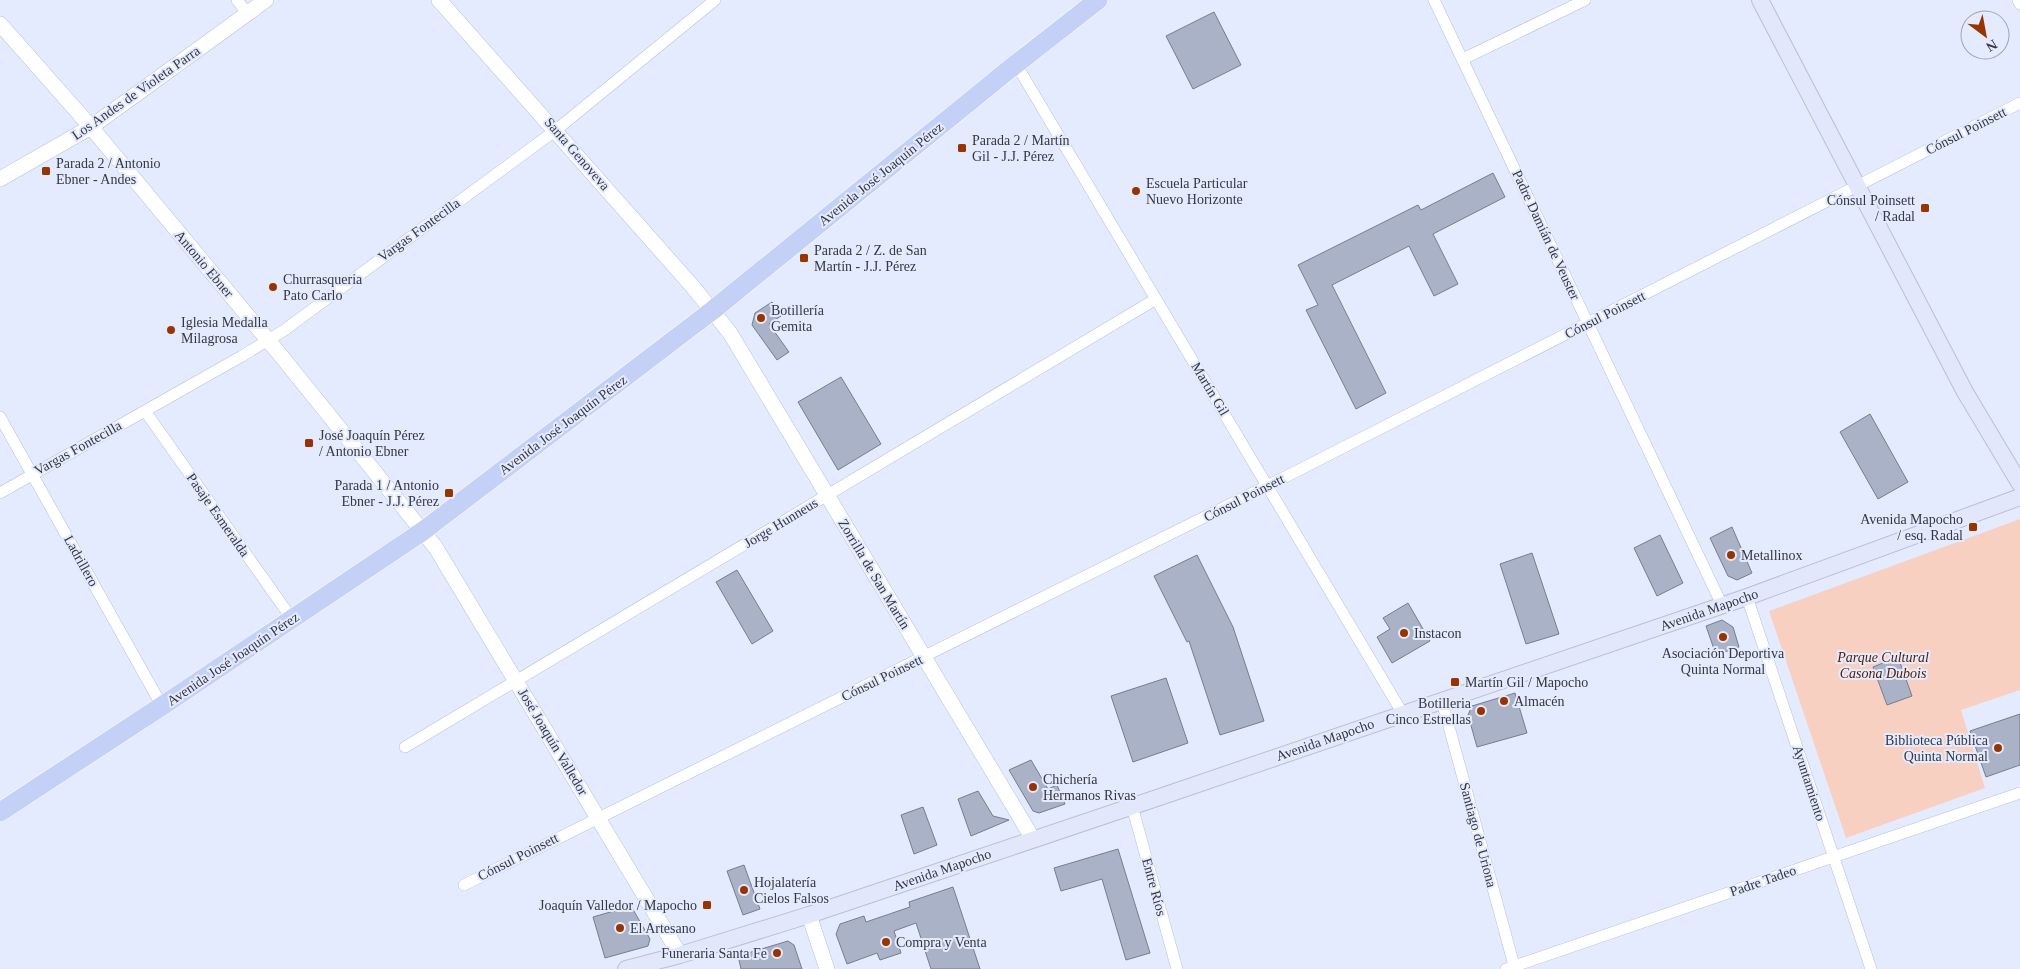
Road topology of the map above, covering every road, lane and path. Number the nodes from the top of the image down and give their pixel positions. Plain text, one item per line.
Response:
1 (237, 0) edge
2 (266, 0) edge
3 (440, 0) edge
4 (715, 0) edge
5 (1098, 0) edge
6 (1434, 0) edge
7 (1585, 0) edge
8 (1760, 0) edge
9 (2018, 0) edge
10 (2020, 4) edge
11 (248, 14) junction
12 (0, 24) edge
13 (1463, 60) junction
14 (1016, 64) junction
15 (2020, 103) edge
16 (91, 127) junction
17 (556, 130) junction
18 (0, 179) edge
19 (1857, 186) junction
20 (1156, 299) junction
21 (713, 310) junction
22 (1588, 324) junction
23 (268, 340) junction
24 (145, 411) junction
25 (0, 417) edge
26 (32, 474) junction
27 (2020, 484) edge
28 (1268, 486) junction
29 (0, 492) edge
30 (827, 496) junction
31 (2020, 497) edge
32 (423, 531) junction
33 (1747, 597) junction
34 (1722, 606) junction
35 (292, 619) junction
36 (924, 658) junction
37 (516, 681) junction
38 (1442, 701) junction
39 (162, 706) junction
40 (1403, 714) junction
41 (405, 747) dead end
42 (2020, 793) edge
43 (1132, 806) junction
44 (0, 812) edge
45 (598, 818) junction
46 (1033, 839) junction
47 (1833, 857) junction
48 (464, 885) dead end
49 (809, 915) junction
50 (680, 955) junction
51 (1512, 968) edge
52 (626, 969) edge
53 (827, 969) edge
54 (1177, 969) edge
55 (1871, 969) edge

1 - 11 street
2 - 11 street, Los Andes de Violeta Parra
3 - 17 street, Santa Genoveva
4 - 17 street, Vargas Fontecilla
5 - 14 main road, Avenida José Joaquín Pérez
6 - 13 street, Padre Damián de Veuster
7 - 13 street
8 - 19 main road
9 - 10 street
11 - 16 street, Los Andes de Violeta Parra
12 - 16 street, Antonio Ebner
13 - 22 street, Padre Damián de Veuster
14 - 20 street, Martín Gil
14 - 21 main road, Avenida José Joaquín Pérez
15 - 19 street, Cónsul Poinsett
16 - 18 street, Los Andes de Violeta Parra
16 - 23 street, Antonio Ebner
17 - 21 street, Santa Genoveva
17 - 23 street, Vargas Fontecilla
19 - 22 street, Cónsul Poinsett
19 - 27 main road
20 - 28 street, Martín Gil
20 - 30 street, Jorge Hunneus
21 - 30 street, Zorrilla de San Martín
21 - 32 main road, Avenida José Joaquín Pérez
22 - 28 street, Cónsul Poinsett
22 - 34 street, Padre Damián de Veuster
23 - 24 street, Vargas Fontecilla
23 - 32 street, Antonio Ebner
24 - 26 street, Vargas Fontecilla
24 - 35 street, Pasaje Esmeralda
25 - 26 street, Ladrillero
26 - 29 street, Vargas Fontecilla
26 - 39 street, Ladrillero
28 - 36 street, Cónsul Poinsett
28 - 40 street, Martín Gil
30 - 36 street, Zorrilla de San Martín
30 - 37 street, Jorge Hunneus
31 - 33 main road, Avenida Mapocho
32 - 35 main road, Avenida José Joaquín Pérez
32 - 37 street, José Joaquín Valledor
33 - 34 main road, Avenida Mapocho
33 - 47 street, Ayuntamiento
34 - 38 main road, Avenida Mapocho
35 - 39 main road, Avenida José Joaquín Pérez
36 - 45 street, Cónsul Poinsett
36 - 46 street, Zorrilla de San Martín
37 - 41 street, Jorge Hunneus
37 - 45 street, José Joaquín Valledor
38 - 40 main road, Avenida Mapocho
38 - 51 street, Santiago de Uriona
39 - 44 main road, Avenida José Joaquín Pérez
40 - 43 main road, Avenida Mapocho
42 - 47 street, Padre Tadeo
43 - 46 main road, Avenida Mapocho
43 - 54 street, Entre Ríos
45 - 48 street, Cónsul Poinsett
45 - 50 street, José Joaquín Valledor
46 - 49 main road, Avenida Mapocho
47 - 51 street, Padre Tadeo
47 - 55 street, Ayuntamiento
49 - 50 main road, Avenida Mapocho
49 - 53 street
50 - 52 main road, Avenida Mapocho

